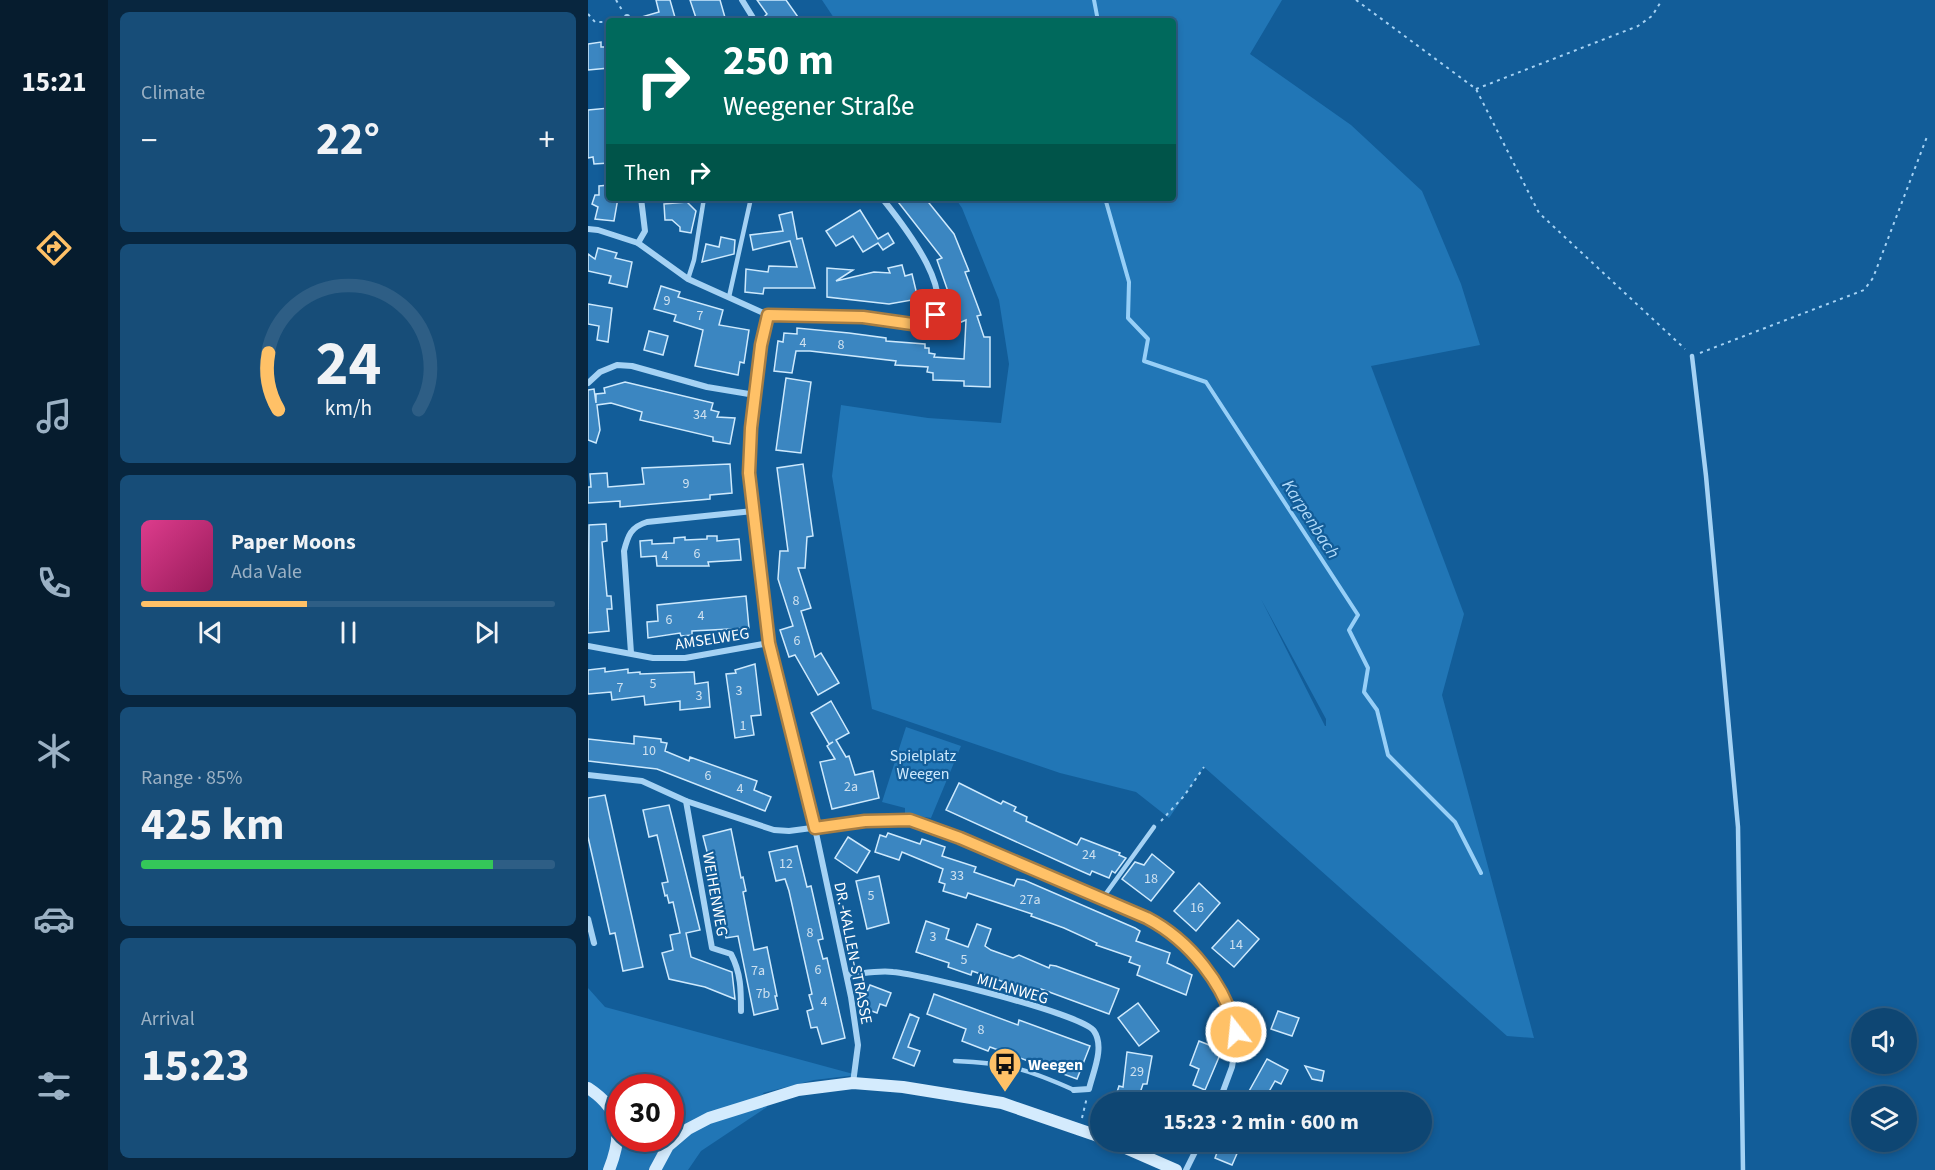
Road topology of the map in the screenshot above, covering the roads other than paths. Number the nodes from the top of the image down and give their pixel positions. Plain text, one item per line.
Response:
1 (742, 0) edge
2 (753, 18) edge
3 (641, 201) edge
4 (704, 201) edge
5 (751, 201) edge
6 (884, 201) edge
7 (588, 229) edge
8 (638, 243) junction
9 (688, 279) junction
10 (729, 297) junction
11 (768, 315) junction
12 (1692, 356) road end
13 (588, 383) edge
14 (755, 395) junction
15 (753, 511) junction
16 (769, 643) junction
17 (588, 646) edge
18 (631, 653) junction
19 (588, 775) edge
20 (686, 801) junction
21 (1155, 827) road end
22 (815, 828) junction
23 (1102, 899) junction
24 (588, 919) edge
25 (594, 943) dead end
26 (847, 975) junction
27 (741, 1011) dead end
28 (955, 1060) dead end
29 (853, 1083) junction
30 (588, 1088) edge
31 (1074, 1090) joint
32 (1223, 1092) edge
33 (1090, 1133) edge
34 (1135, 1152) edge
35 (1195, 1152) edge
36 (609, 1170) edge
37 (655, 1170) edge
38 (1176, 1170) edge
39 (1186, 1170) edge
40 (1743, 1170) edge

1 - 2 street
3 - 8 street
4 - 9 lane
5 - 10 lane
6 - 11 street
7 - 8 street
8 - 9 street
9 - 10 street
10 - 11 street
11 - 14 street, DR.-KALLEN-STRASSE
12 - 40 lane
13 - 14 street
14 - 15 street, DR.-KALLEN-STRASSE
15 - 16 street, DR.-KALLEN-STRASSE
15 - 18 street
16 - 18 street, AMSELWEG
16 - 22 street, DR.-KALLEN-STRASSE
17 - 18 street, AMSELWEG
19 - 20 street
20 - 22 street
20 - 27 street, WEIHENWEG
21 - 23 lane
22 - 23 street
22 - 26 street, DR.-KALLEN-STRASSE
23 - 32 street
24 - 25 street
26 - 29 street, DR.-KALLEN-STRASSE
26 - 31 street, MILANWEG
28 - 31 lane
29 - 33 street
29 - 37 street
30 - 36 street
34 - 38 street
35 - 39 street

